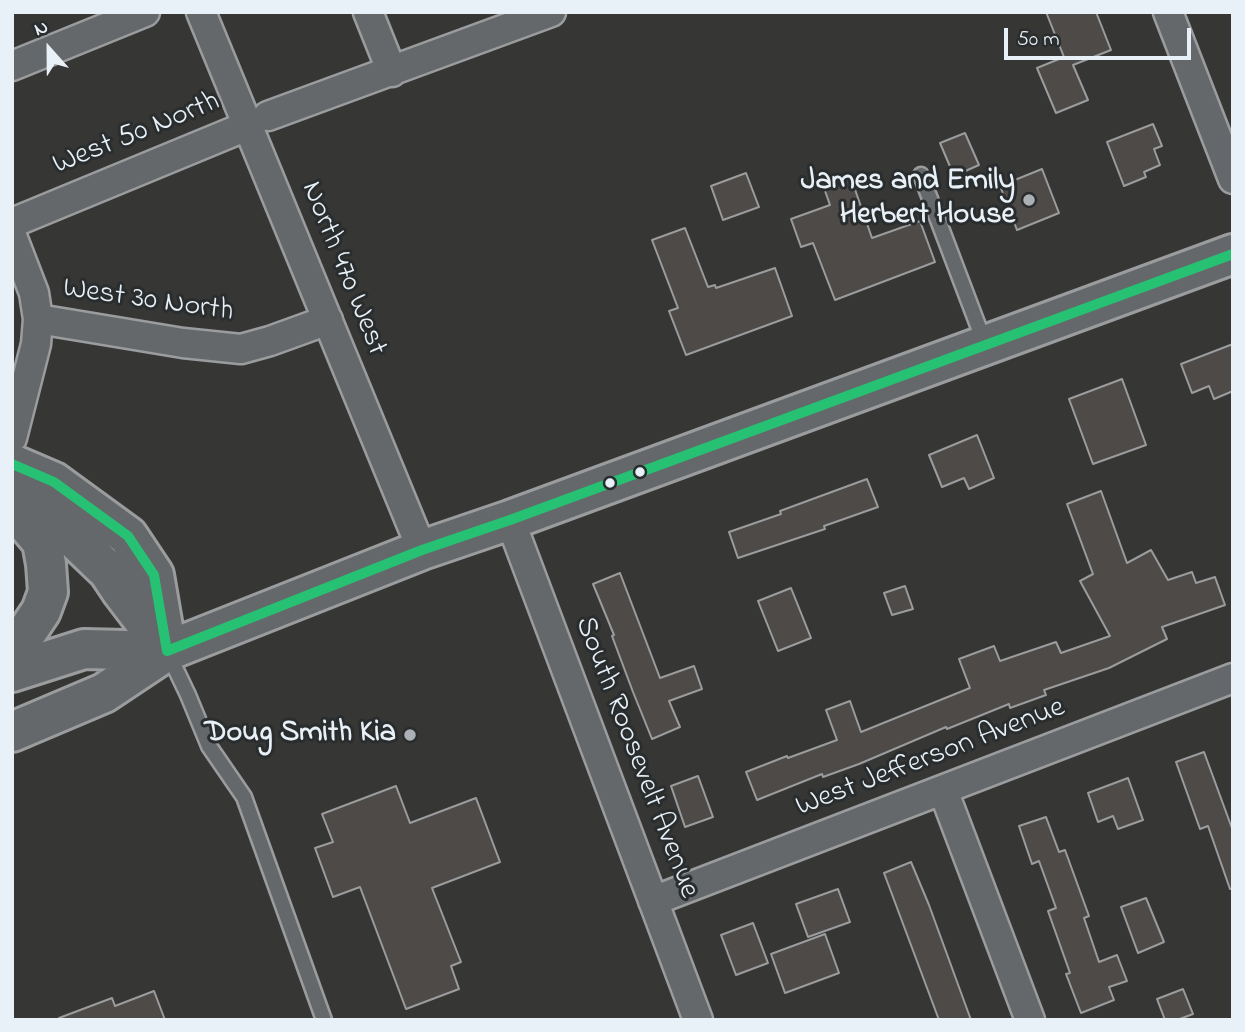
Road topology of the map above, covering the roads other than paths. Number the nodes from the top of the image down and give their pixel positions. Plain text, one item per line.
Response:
1 (145, 12) edge
2 (201, 12) edge
3 (368, 12) edge
4 (551, 12) edge
5 (1168, 12) edge
6 (12, 66) edge
7 (392, 72) junction
8 (258, 121) junction
9 (921, 174) dead end
10 (1233, 179) edge
11 (12, 223) edge
12 (12, 236) edge
13 (1233, 254) edge
14 (38, 320) junction
15 (328, 320) junction
16 (985, 345) junction
17 (12, 438) edge
18 (12, 464) edge
19 (12, 500) edge
20 (12, 514) edge
21 (510, 520) junction
22 (422, 550) junction
23 (12, 645) edge
24 (167, 652) junction
25 (12, 672) edge
26 (1233, 678) edge
27 (12, 732) edge
28 (943, 790) junction
29 (653, 901) junction
30 (324, 1020) edge
31 (698, 1020) edge
32 (1030, 1020) edge

1 - 6 street
2 - 8 street, North 470 West
3 - 7 street
4 - 7 street, West 50 North
5 - 10 street
7 - 8 street, West 50 North
8 - 11 street, West 50 North
8 - 15 street, North 470 West
9 - 16 lane
12 - 14 street
13 - 16 main road
14 - 15 street, West 30 North
14 - 17 street
15 - 22 street, North 470 West
16 - 21 main road
18 - 24 main road
19 - 24 main road
20 - 23 main road
21 - 22 main road
21 - 29 street, South Roosevelt Avenue
22 - 24 main road
24 - 25 main road
24 - 27 main road
24 - 30 lane
26 - 28 street, West Jefferson Avenue
28 - 29 street, West Jefferson Avenue
28 - 32 street
29 - 31 street, South Roosevelt Avenue

